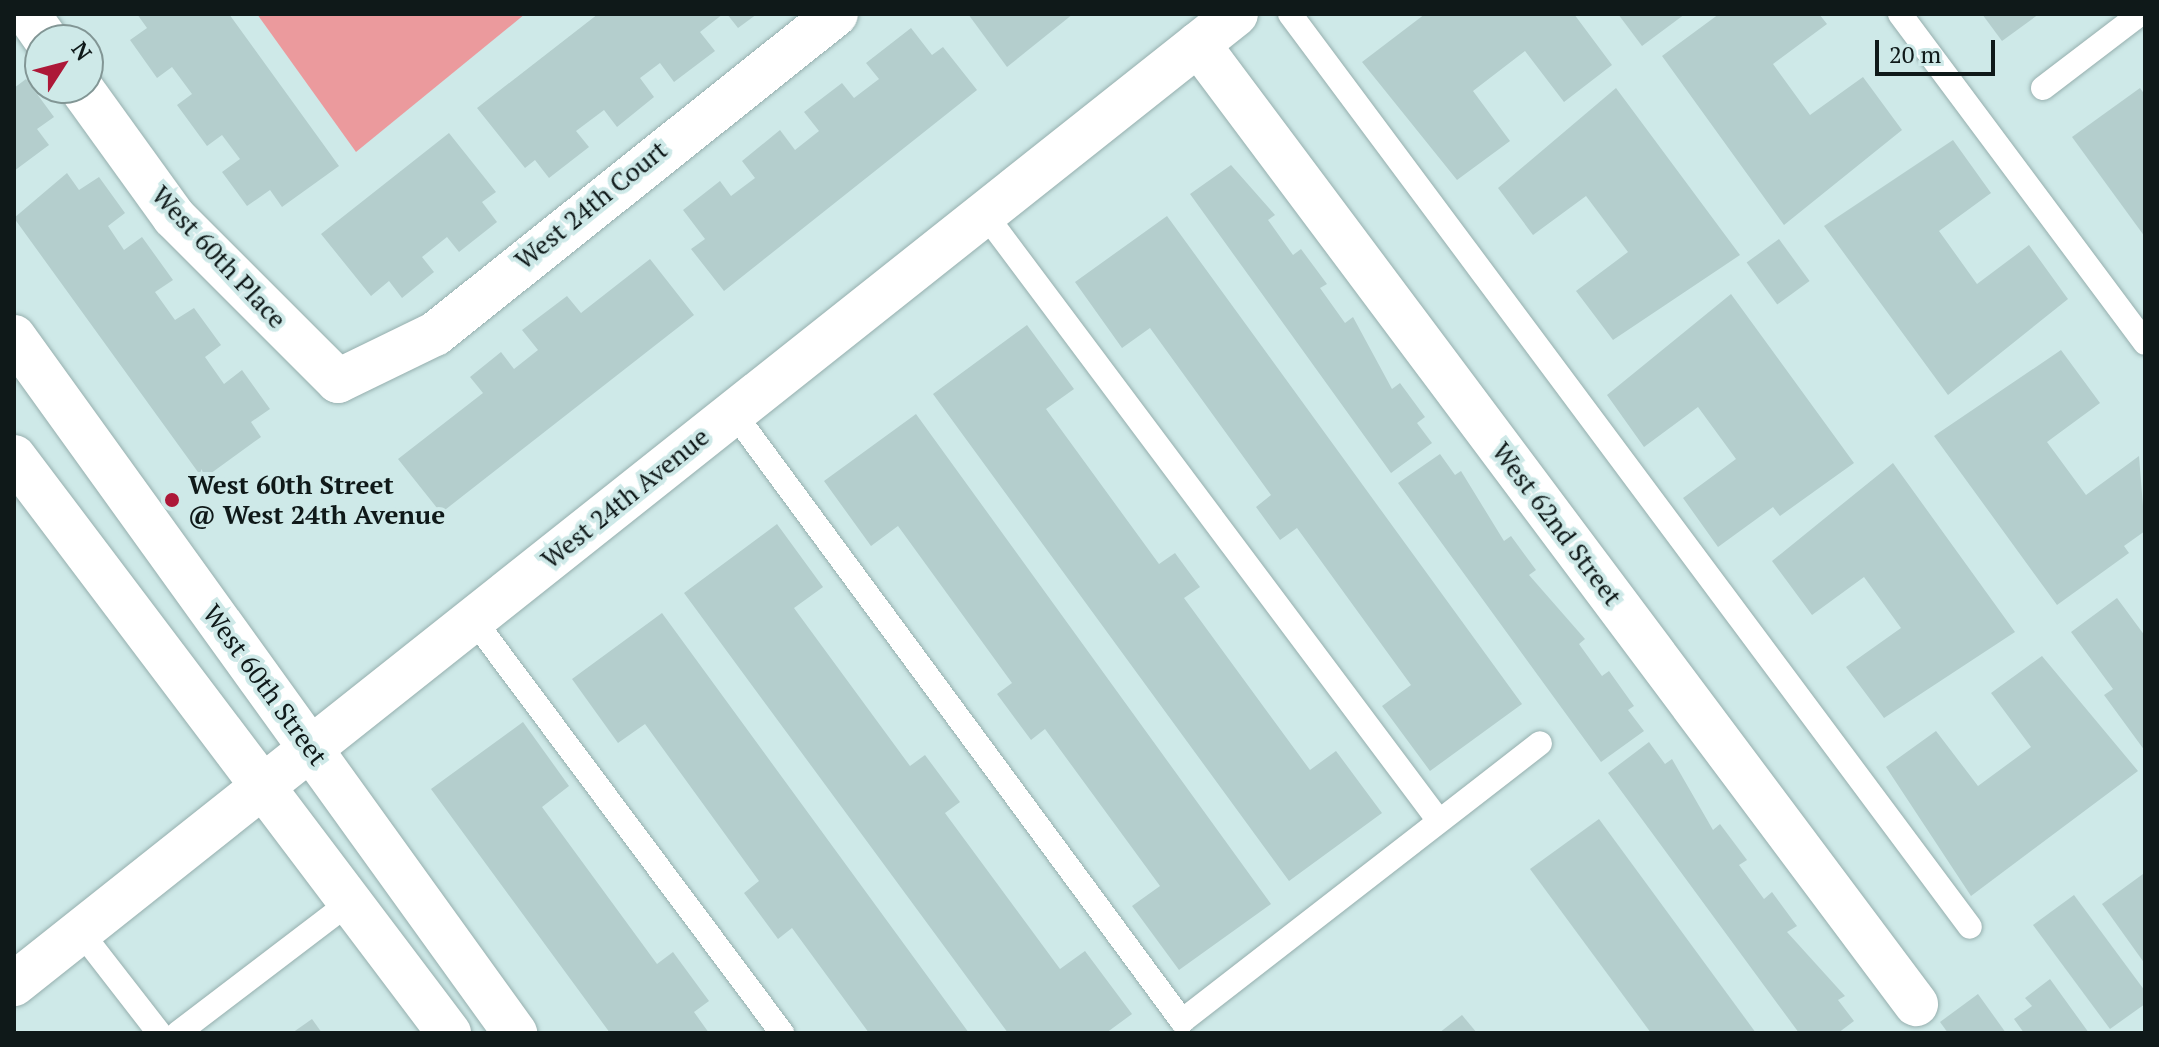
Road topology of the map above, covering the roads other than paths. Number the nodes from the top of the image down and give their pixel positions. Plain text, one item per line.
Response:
1 (836, 14) edge
2 (1236, 14) edge
3 (1290, 14) edge
4 (1900, 14) edge
5 (2140, 14) edge
6 (1198, 44) junction
7 (2043, 88) dead end
8 (93, 104) edge
9 (984, 213) junction
10 (14, 337) edge
11 (2145, 343) edge
12 (338, 381) joint
13 (733, 412) junction
14 (14, 457) edge
15 (473, 619) junction
16 (1540, 743) dead end
17 (310, 747) junction
18 (262, 786) junction
19 (1439, 821) junction
20 (350, 902) junction
21 (1970, 927) dead end
22 (80, 931) junction
23 (14, 984) edge
24 (1916, 1004) dead end
25 (1174, 1027) edge
26 (159, 1033) edge
27 (178, 1033) edge
28 (449, 1033) edge
29 (515, 1033) edge
30 (782, 1033) edge

1 - 12 street, West 24th Court
2 - 6 street, West 24th Avenue
3 - 21 lane
4 - 11 lane
5 - 7 lane
6 - 9 street, West 24th Avenue
6 - 24 street, West 62nd Street
8 - 12 street, West 60th Place
9 - 13 street, West 24th Avenue
9 - 19 lane
10 - 17 street, West 60th Street
13 - 15 street, West 24th Avenue
13 - 25 lane
14 - 18 street
15 - 17 street, West 24th Avenue
15 - 30 lane
16 - 19 lane
17 - 18 street, West 24th Avenue
17 - 29 street, West 60th Street
18 - 20 street
18 - 22 street, West 24th Avenue
19 - 25 lane
20 - 27 lane
20 - 28 street
22 - 23 street, West 24th Avenue
22 - 26 lane

